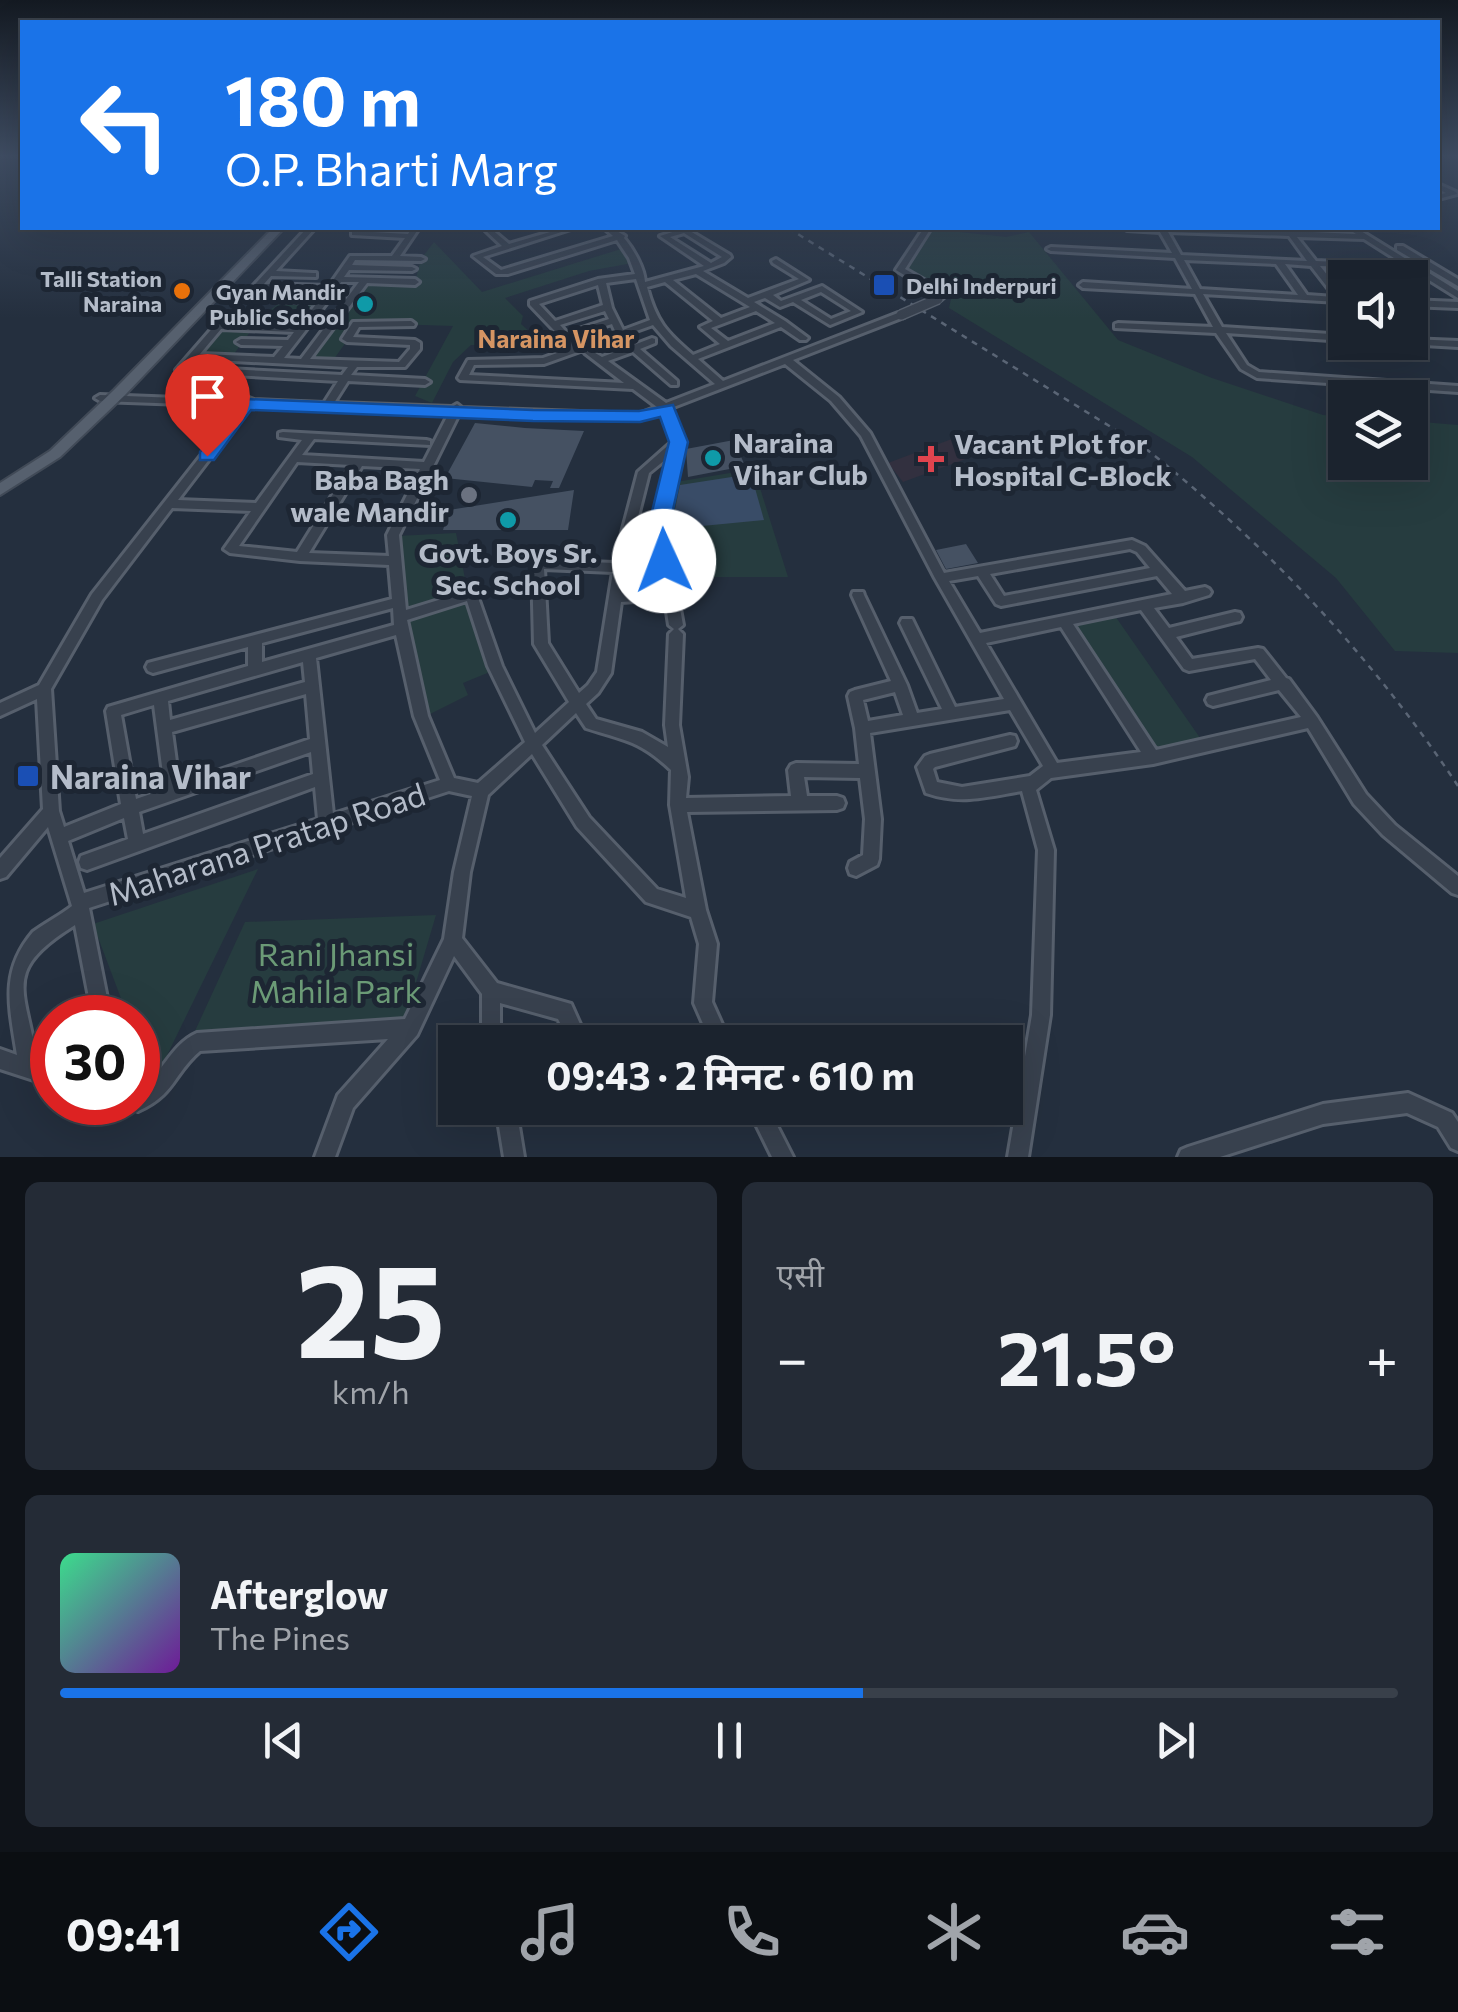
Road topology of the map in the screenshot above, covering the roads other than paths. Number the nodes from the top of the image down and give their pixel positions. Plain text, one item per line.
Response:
1 (267, 230) edge
2 (277, 230) edge
3 (309, 230) edge
4 (359, 230) edge
5 (488, 230) edge
6 (549, 230) edge
7 (611, 230) edge
8 (926, 230) edge
9 (1127, 230) edge
10 (1163, 230) edge
11 (1225, 230) edge
12 (413, 232) edge
13 (1288, 232) edge
14 (1366, 232) edge
15 (621, 236) junction
16 (664, 236) junction
17 (651, 240) dead end
18 (508, 246) junction
19 (1051, 250) dead end
20 (1137, 254) junction
21 (1178, 256) junction
22 (394, 258) junction
23 (422, 259) dead end
24 (1278, 260) junction
25 (1404, 260) edge
26 (776, 261) dead end
27 (1313, 262) junction
28 (1328, 263) edge
29 (710, 266) junction
30 (347, 267) junction
31 (412, 269) dead end
32 (697, 271) junction
33 (269, 274) junction
34 (314, 275) dead end
35 (1428, 276) edge
36 (364, 280) junction
37 (668, 280) junction
38 (601, 281) junction
39 (643, 281) junction
40 (1328, 281) edge
41 (415, 282) dead end
42 (1458, 283) edge
43 (336, 284) junction
44 (1083, 285) dead end
45 (258, 286) junction
46 (1199, 291) junction
47 (766, 294) junction
48 (1458, 296) edge
49 (1306, 298) junction
50 (794, 299) junction
51 (748, 300) junction
52 (1328, 300) edge
53 (323, 301) junction
54 (1428, 304) edge
55 (1458, 305) edge
56 (607, 307) junction
57 (758, 307) junction
58 (844, 317) junction
59 (613, 321) junction
60 (654, 322) junction
61 (719, 322) junction
62 (411, 324) dead end
63 (554, 324) junction
64 (782, 324) junction
65 (1118, 326) dead end
66 (300, 329) junction
67 (864, 330) junction
68 (1219, 330) junction
69 (621, 334) junction
70 (566, 336) junction
71 (1328, 337) edge
72 (803, 338) dead end
73 (347, 339) junction
74 (652, 341) dead end
75 (241, 342) dead end
76 (1428, 343) edge
77 (290, 344) junction
78 (1458, 344) edge
79 (727, 345) junction
80 (634, 348) junction
81 (584, 351) junction
82 (192, 356) junction
83 (693, 358) junction
84 (242, 359) junction
85 (277, 360) junction
86 (600, 361) junction
87 (788, 361) junction
88 (304, 362) junction
89 (331, 363) junction
90 (354, 364) junction
91 (227, 375) junction
92 (345, 379) junction
93 (425, 382) dead end
94 (674, 383) dead end
95 (636, 386) junction
96 (722, 386) junction
97 (1458, 389) edge
98 (110, 396) junction
99 (207, 397) junction
100 (248, 402) junction
101 (328, 404) junction
102 (456, 410) junction
103 (660, 410) junction
104 (283, 436) dead end
105 (309, 437) junction
106 (678, 442) junction
107 (426, 443) dead end
108 (294, 458) junction
109 (359, 461) junction
110 (428, 466) junction
111 (0, 480) edge
112 (0, 490) edge
113 (170, 504) junction
114 (258, 507) junction
115 (300, 556) junction
116 (393, 561) junction
117 (620, 568) junction
118 (981, 570) junction
119 (1159, 571) junction
120 (942, 578) junction
121 (1205, 592) dead end
122 (670, 594) junction
123 (858, 596) dead end
124 (615, 598) junction
125 (1184, 598) junction
126 (1146, 606) junction
127 (400, 616) junction
128 (1235, 617) dead end
129 (1064, 622) junction
130 (907, 624) dead end
131 (1166, 634) junction
132 (978, 639) junction
133 (255, 640) junction
134 (309, 654) junction
135 (153, 666) dead end
136 (255, 670) junction
137 (1284, 683) junction
138 (900, 684) junction
139 (312, 686) junction
140 (44, 688) junction
141 (160, 697) junction
142 (1213, 700) dead end
143 (1015, 703) junction
144 (576, 704) junction
145 (0, 710) edge
146 (951, 714) junction
147 (912, 720) junction
148 (1312, 721) junction
149 (164, 728) junction
150 (862, 728) junction
151 (1010, 741) dead end
152 (532, 742) junction
153 (318, 744) junction
154 (1153, 756) junction
155 (679, 771) junction
156 (867, 771) junction
157 (1052, 771) junction
158 (321, 778) junction
159 (1030, 783) junction
160 (449, 784) junction
161 (482, 791) junction
162 (173, 794) junction
163 (800, 803) junction
164 (836, 803) dead end
165 (678, 805) junction
166 (130, 808) junction
167 (52, 812) junction
168 (326, 824) junction
169 (58, 838) junction
170 (138, 843) junction
171 (88, 862) dead end
172 (856, 868) dead end
173 (0, 871) edge
174 (1458, 886) edge
175 (80, 908) junction
176 (697, 910) junction
177 (453, 940) junction
178 (491, 991) junction
179 (97, 995) edge
180 (491, 1025) edge
181 (571, 1025) edge
182 (713, 1025) edge
183 (410, 1028) junction
184 (0, 1059) edge
185 (28, 1067) joint
186 (160, 1088) edge
187 (509, 1125) edge
188 (767, 1125) edge
189 (1458, 1140) edge
190 (326, 1157) edge
191 (514, 1157) edge
192 (783, 1157) edge
193 (1018, 1157) edge
194 (1188, 1157) edge

1 - 98 main road
2 - 98 main road
3 - 33 street
4 - 12 street
5 - 18 street
6 - 18 street
7 - 15 street
8 - 67 street, bridge
9 - 20 street
10 - 21 street
11 - 13 street
12 - 22 street
13 - 14 street
13 - 27 street
14 - 25 street
14 - 42 street
15 - 18 street
15 - 39 street
16 - 17 street
16 - 29 street
16 - 29 street
19 - 20 street
20 - 21 street
21 - 24 street
21 - 46 street
22 - 23 street
22 - 30 street
24 - 27 street
24 - 49 street
26 - 47 street
27 - 28 street
27 - 40 street
29 - 32 street
30 - 31 street
30 - 43 street
32 - 37 street
32 - 51 street
33 - 34 street
33 - 45 street
35 - 48 street
36 - 41 street
36 - 43 street
36 - 88 street
37 - 39 street
37 - 61 street
38 - 39 street
38 - 56 street
38 - 63 street
39 - 60 street
43 - 45 street
43 - 53 street
44 - 46 street
45 - 53 street
46 - 49 street
46 - 68 street
47 - 50 street
47 - 51 street
49 - 52 street
50 - 58 street
50 - 58 street
51 - 57 street
53 - 66 street
54 - 55 street
56 - 59 street
56 - 63 street
57 - 61 street
57 - 64 street
58 - 67 street
59 - 69 street
59 - 70 street
60 - 69 street
60 - 83 street
61 - 79 street
62 - 73 street
63 - 70 street
64 - 72 street
64 - 79 street
65 - 68 street
66 - 77 street
66 - 82 street
67 - 87 street
68 - 71 street
68 - 97 street
69 - 81 street
70 - 81 street
73 - 89 street
73 - 90 street
74 - 80 street
75 - 77 street
76 - 78 street
77 - 85 street
79 - 83 street
80 - 86 street
80 - 94 street
81 - 86 street
81 - 95 street
82 - 84 street
82 - 91 street
83 - 96 street
84 - 85 street
84 - 91 street
85 - 88 street
86 - 95 street
87 - 96 street
87 - 120 street
88 - 89 street
89 - 90 street
90 - 92 street
91 - 92 street
91 - 99 street
92 - 93 street
92 - 101 street
95 - 103 street
96 - 103 street
98 - 99 street
98 - 100 street
98 - 111 main road
98 - 112 main road
99 - 100 street
100 - 101 street
100 - 113 street
101 - 102 street
102 - 103 street
102 - 110 street
103 - 106 street
104 - 105 street
105 - 107 street
105 - 108 street
106 - 117 street
106 - 122 street
108 - 109 street
108 - 114 street
109 - 110 street
109 - 115 street
110 - 116 street
113 - 114 street
113 - 140 street
114 - 115 street
115 - 116 street
116 - 127 street
117 - 124 street
117 - 144 street
118 - 119 street
118 - 119 street
118 - 120 street
119 - 125 street
120 - 132 street
121 - 125 street
122 - 124 street
122 - 155 street
123 - 138 street
124 - 144 street
125 - 126 street
126 - 129 street
126 - 131 street
127 - 133 street
127 - 134 street
127 - 152 street
127 - 160 street
128 - 131 street
129 - 132 street
129 - 154 street
130 - 146 street
131 - 137 street
132 - 143 street
133 - 135 street
133 - 136 street
134 - 136 street
134 - 139 street
136 - 141 street
137 - 142 street
137 - 148 street
138 - 147 street
138 - 150 street
139 - 149 street
139 - 153 street
140 - 145 street
140 - 167 street, Maharana Pratap Road
141 - 149 street
141 - 166 street
143 - 146 street
143 - 157 street
144 - 152 street
144 - 155 street
146 - 147 street
147 - 150 street
148 - 154 street
148 - 174 street
149 - 162 street
150 - 156 street
151 - 159 street
152 - 161 street
152 - 176 street
153 - 158 street
153 - 162 street
154 - 157 street
155 - 165 street
156 - 163 street
156 - 172 street
157 - 159 street
158 - 168 street
158 - 170 street
159 - 193 street
160 - 161 street, Maharana Pratap Road
160 - 168 street, Maharana Pratap Road
161 - 177 street
162 - 166 street
163 - 164 street
163 - 165 street
165 - 176 street
166 - 169 street
166 - 170 street
167 - 169 street, Maharana Pratap Road
167 - 173 street
168 - 175 street, Maharana Pratap Road
169 - 175 street, Maharana Pratap Road
170 - 171 street
175 - 179 street
175 - 185 street
176 - 182 street
177 - 178 street
177 - 183 street
178 - 180 street
178 - 181 street
183 - 186 street
183 - 190 street
184 - 185 street
187 - 191 street
188 - 192 street
189 - 194 street

